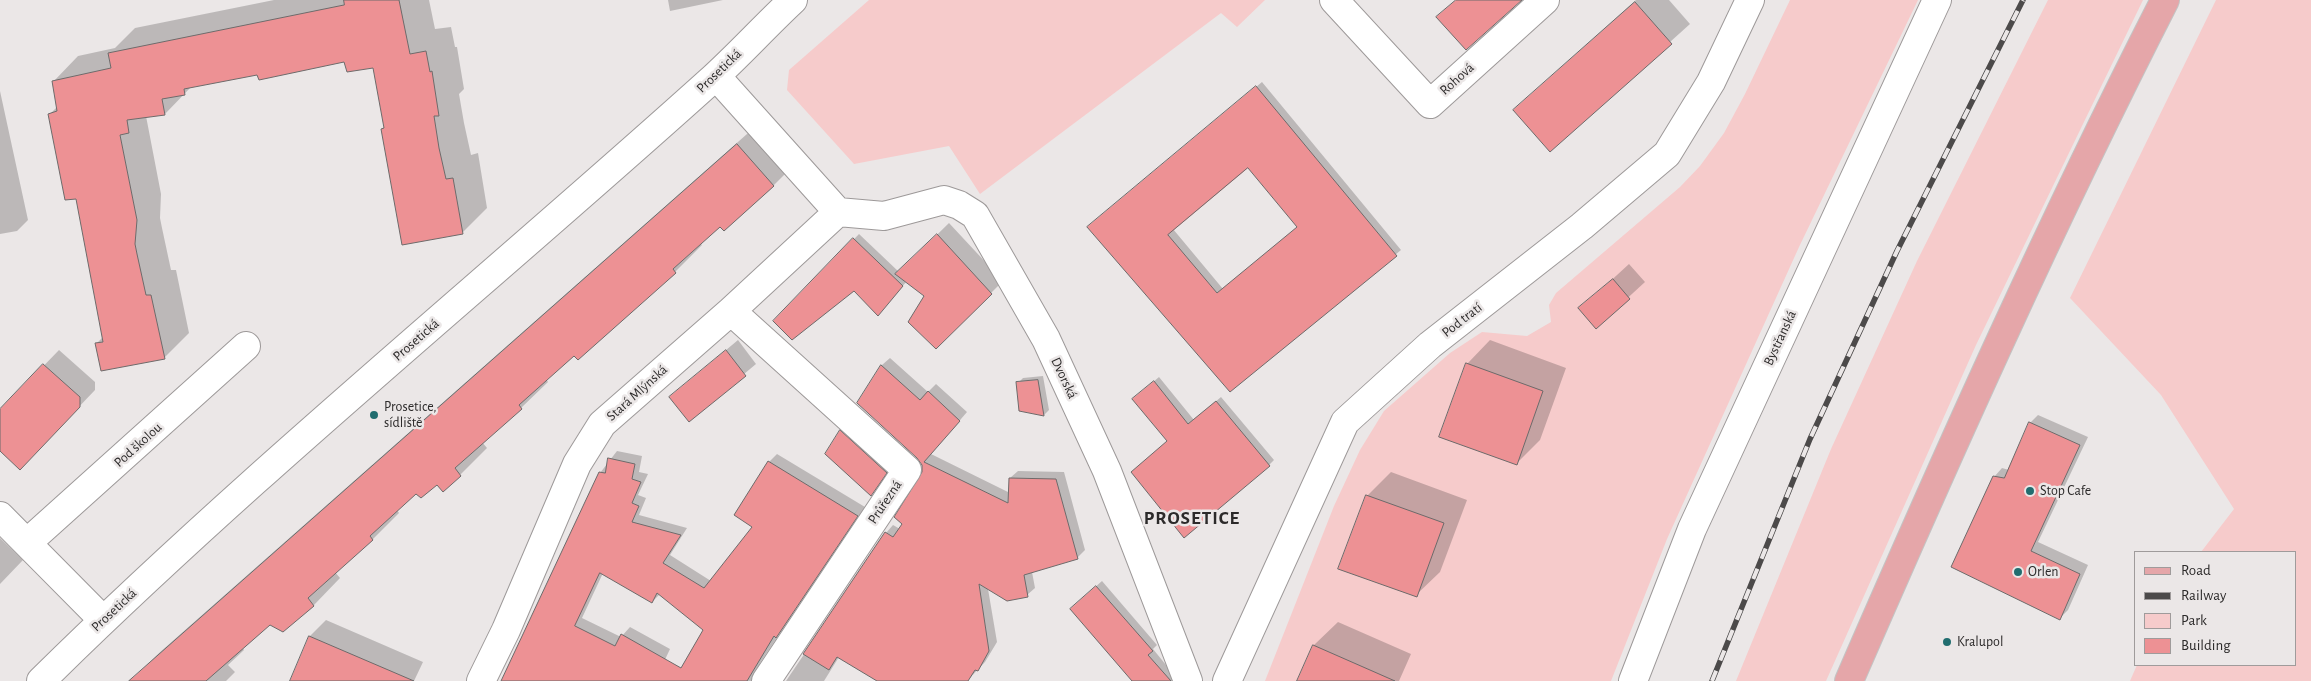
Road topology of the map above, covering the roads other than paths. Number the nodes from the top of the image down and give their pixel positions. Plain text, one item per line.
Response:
1 (793, 0) edge
2 (1545, 0) edge
3 (1750, 0) edge
4 (1938, 0) edge
5 (2165, 0) edge
6 (1340, 2) edge
7 (716, 76) junction
8 (838, 212) junction
9 (731, 311) junction
10 (246, 346) dead end
11 (0, 516) edge
12 (28, 542) junction
13 (103, 620) junction
14 (41, 681) edge
15 (481, 681) edge
16 (766, 681) edge
17 (1188, 681) edge
18 (1227, 681) edge
19 (1633, 681) edge
20 (1849, 681) edge

1 - 7 street, Prosetická
2 - 6 street, Rohová
3 - 18 street, Pod tratí
4 - 19 street, Bystřanská
5 - 20 main road
7 - 8 street
7 - 13 street, Prosetická
8 - 9 street, Stará Mlýnská
8 - 17 street, Dvorská
9 - 15 street, Stará Mlýnská
9 - 16 street, Průřezná
10 - 12 street, Pod školou
11 - 12 street
12 - 13 street
13 - 14 street, Prosetická

